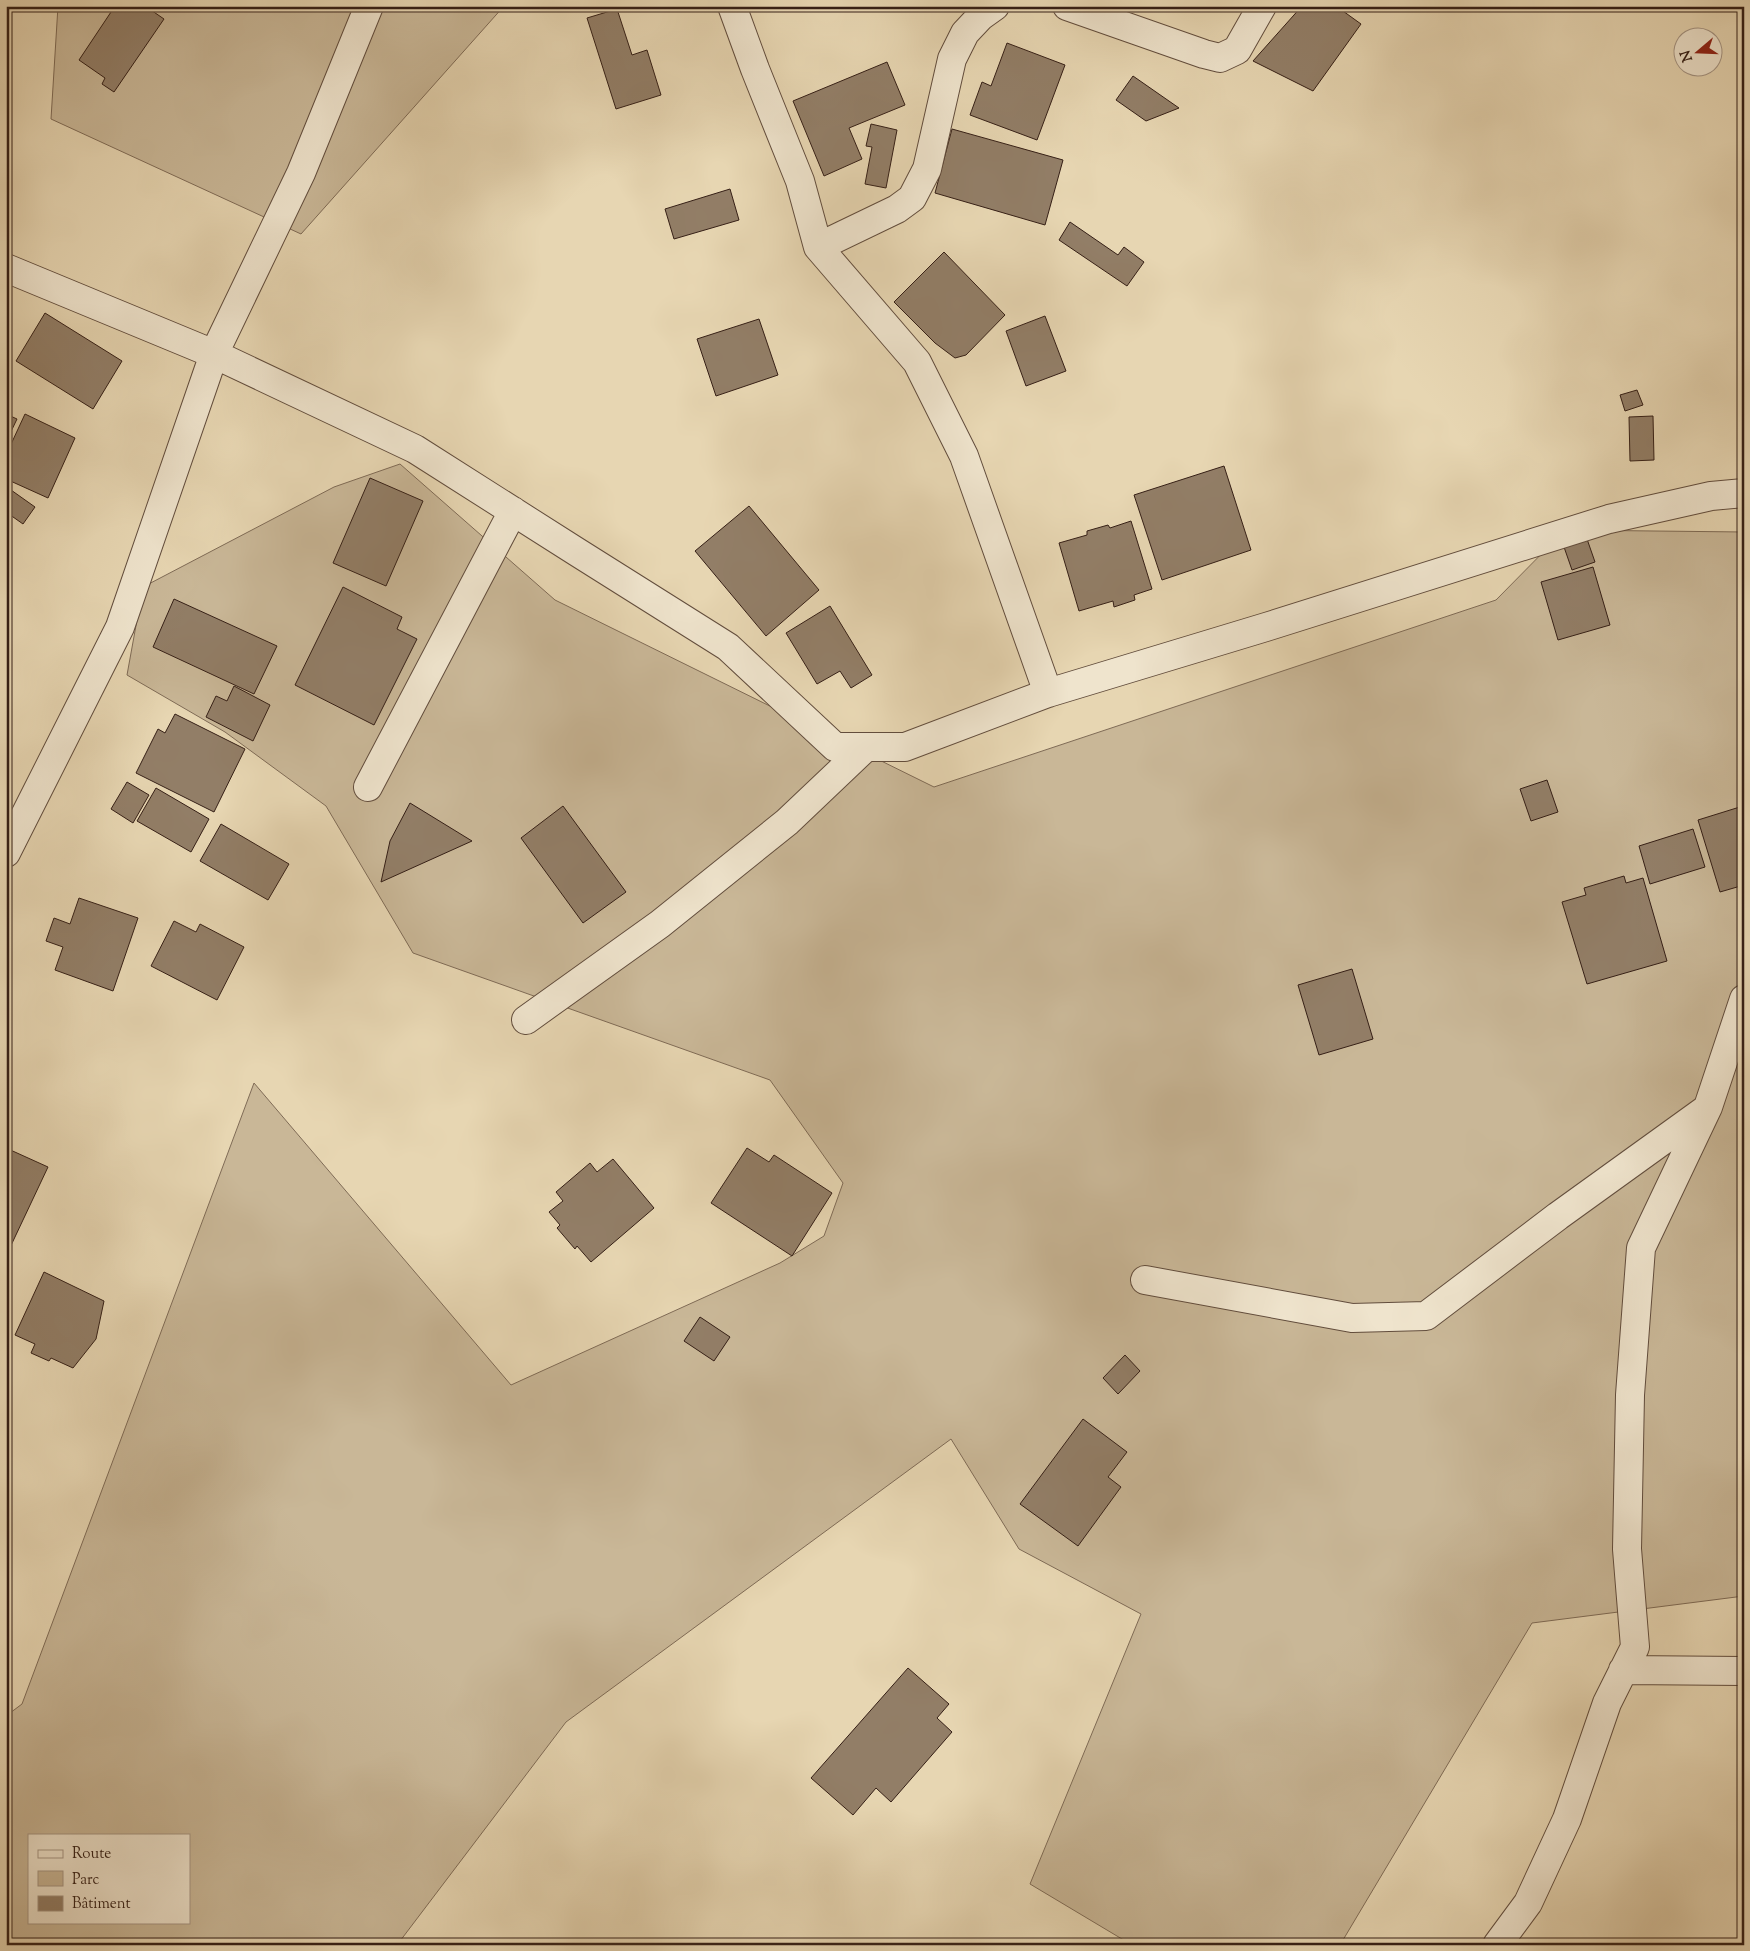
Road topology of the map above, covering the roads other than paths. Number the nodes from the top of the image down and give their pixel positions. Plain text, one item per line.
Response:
1 (370, 6) edge
2 (732, 6) edge
3 (996, 6) edge
4 (1067, 6) edge
5 (1262, 6) edge
6 (818, 247) junction
7 (6, 268) edge
8 (214, 354) junction
9 (1744, 493) edge
10 (513, 511) junction
11 (1048, 693) junction
12 (866, 747) junction
13 (368, 787) dead end
14 (6, 853) edge
15 (1744, 999) edge
16 (526, 1020) dead end
17 (1708, 1107) junction
18 (1145, 1280) dead end
19 (1623, 1670) junction
20 (1744, 1671) edge
21 (1497, 1945) edge

1 - 8 street
2 - 6 street
3 - 6 street
4 - 5 street
6 - 11 street
7 - 8 street
8 - 10 street
8 - 14 street
9 - 11 street
10 - 12 street
10 - 13 street
11 - 12 street
12 - 16 street
15 - 17 street
17 - 18 street
17 - 19 street
19 - 20 street
19 - 21 street

